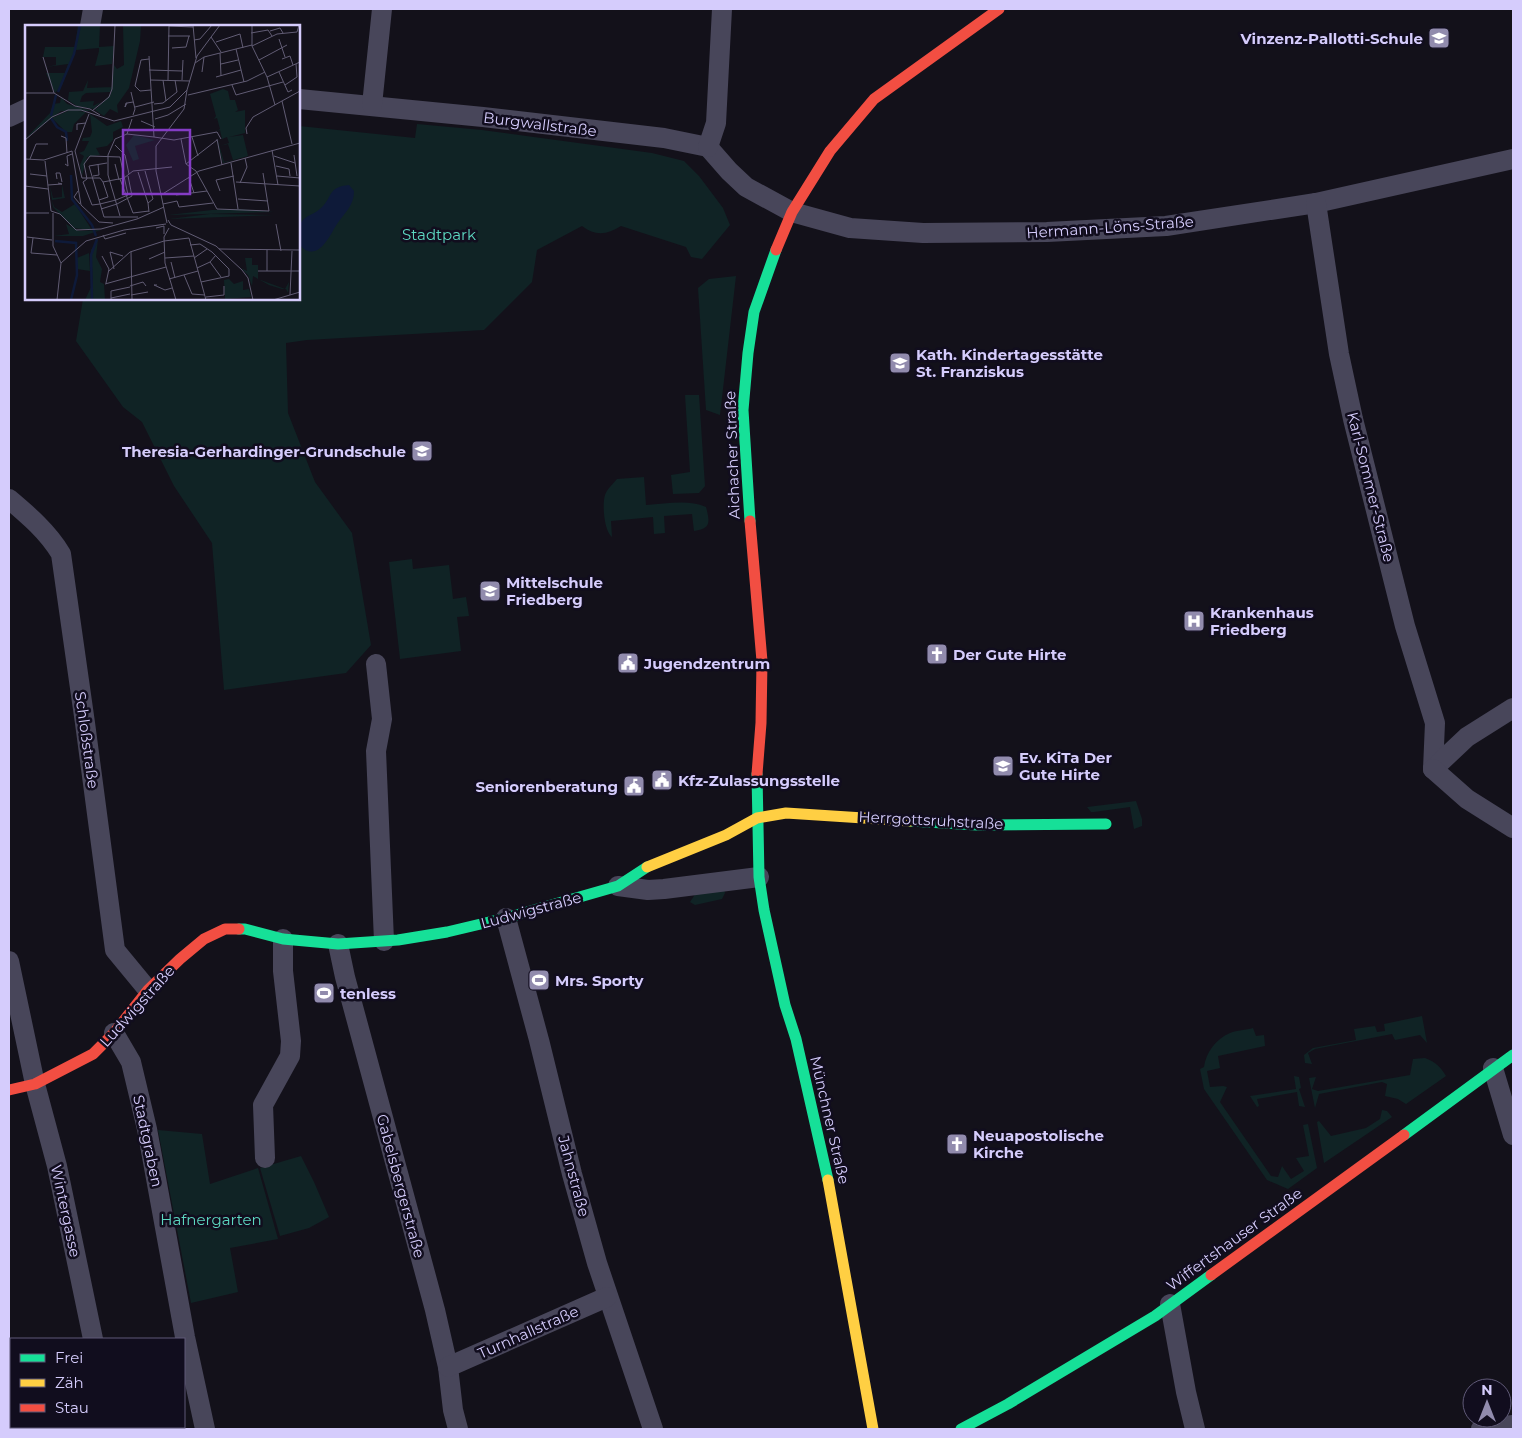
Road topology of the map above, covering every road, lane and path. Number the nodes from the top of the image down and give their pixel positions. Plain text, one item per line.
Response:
1 (93, 9) edge
2 (382, 9) edge
3 (722, 9) edge
4 (998, 9) edge
5 (90, 25) edge
6 (300, 99) edge
7 (372, 105) junction
8 (25, 109) edge
9 (9, 117) edge
10 (708, 147) junction
11 (1513, 159) edge
12 (1316, 203) junction
13 (792, 212) junction
14 (9, 499) edge
15 (376, 664) dead end
16 (1513, 708) edge
17 (1434, 769) junction
18 (757, 818) junction
19 (1106, 824) dead end
20 (1513, 828) edge
21 (759, 877) junction
22 (618, 886) junction
23 (506, 918) junction
24 (283, 939) junction
25 (384, 941) junction
26 (338, 944) junction
27 (9, 961) edge
28 (148, 990) junction
29 (114, 1033) junction
30 (1513, 1055) edge
31 (1493, 1068) junction
32 (35, 1084) junction
33 (9, 1090) edge
34 (1513, 1135) edge
35 (265, 1158) dead end
36 (608, 1297) junction
37 (1170, 1304) junction
38 (93, 1338) edge
39 (448, 1367) junction
40 (1513, 1425) edge
41 (205, 1429) edge
42 (458, 1429) edge
43 (653, 1429) edge
44 (873, 1429) edge
45 (961, 1429) edge
46 (1195, 1429) edge
47 (1481, 1429) edge

1 - 5 street
2 - 7 street
3 - 10 street
4 - 13 street, Aichacher Straße
6 - 7 street, Burgwallstraße
7 - 10 street, Burgwallstraße
8 - 9 street
10 - 13 street, Hermann-Löns-Straße
11 - 12 street, Hermann-Löns-Straße
12 - 13 street, Hermann-Löns-Straße
12 - 17 street, Karl-Sommer-Straße
13 - 18 street, Aichacher Straße
14 - 28 street, Schloßstraße
15 - 25 street
16 - 17 street
17 - 20 street
18 - 19 street, Herrgottsruhstraße
18 - 21 street, Münchner Straße
18 - 22 street, Ludwigstraße
21 - 22 street, Ludwigstraße
21 - 44 street, Münchner Straße
22 - 23 street, Ludwigstraße
23 - 25 street, Ludwigstraße
23 - 36 street, Jahnstraße
24 - 26 street, Ludwigstraße
24 - 28 street, Ludwigstraße
24 - 35 street
25 - 26 street, Ludwigstraße
26 - 39 street, Gabelsbergerstraße
27 - 32 street, Wintergasse
28 - 29 street, Ludwigstraße
29 - 32 street, Ludwigstraße
29 - 41 street, Stadtgraben
30 - 31 street, Wiffertshauser Straße
31 - 34 street
31 - 37 street, Wiffertshauser Straße
32 - 33 street, Ludwigstraße
32 - 38 street, Wintergasse
36 - 39 street, Turnhallstraße
36 - 43 street, Jahnstraße
37 - 45 street, Wiffertshauser Straße
37 - 46 street
39 - 42 street, Gabelsbergerstraße
40 - 47 street

